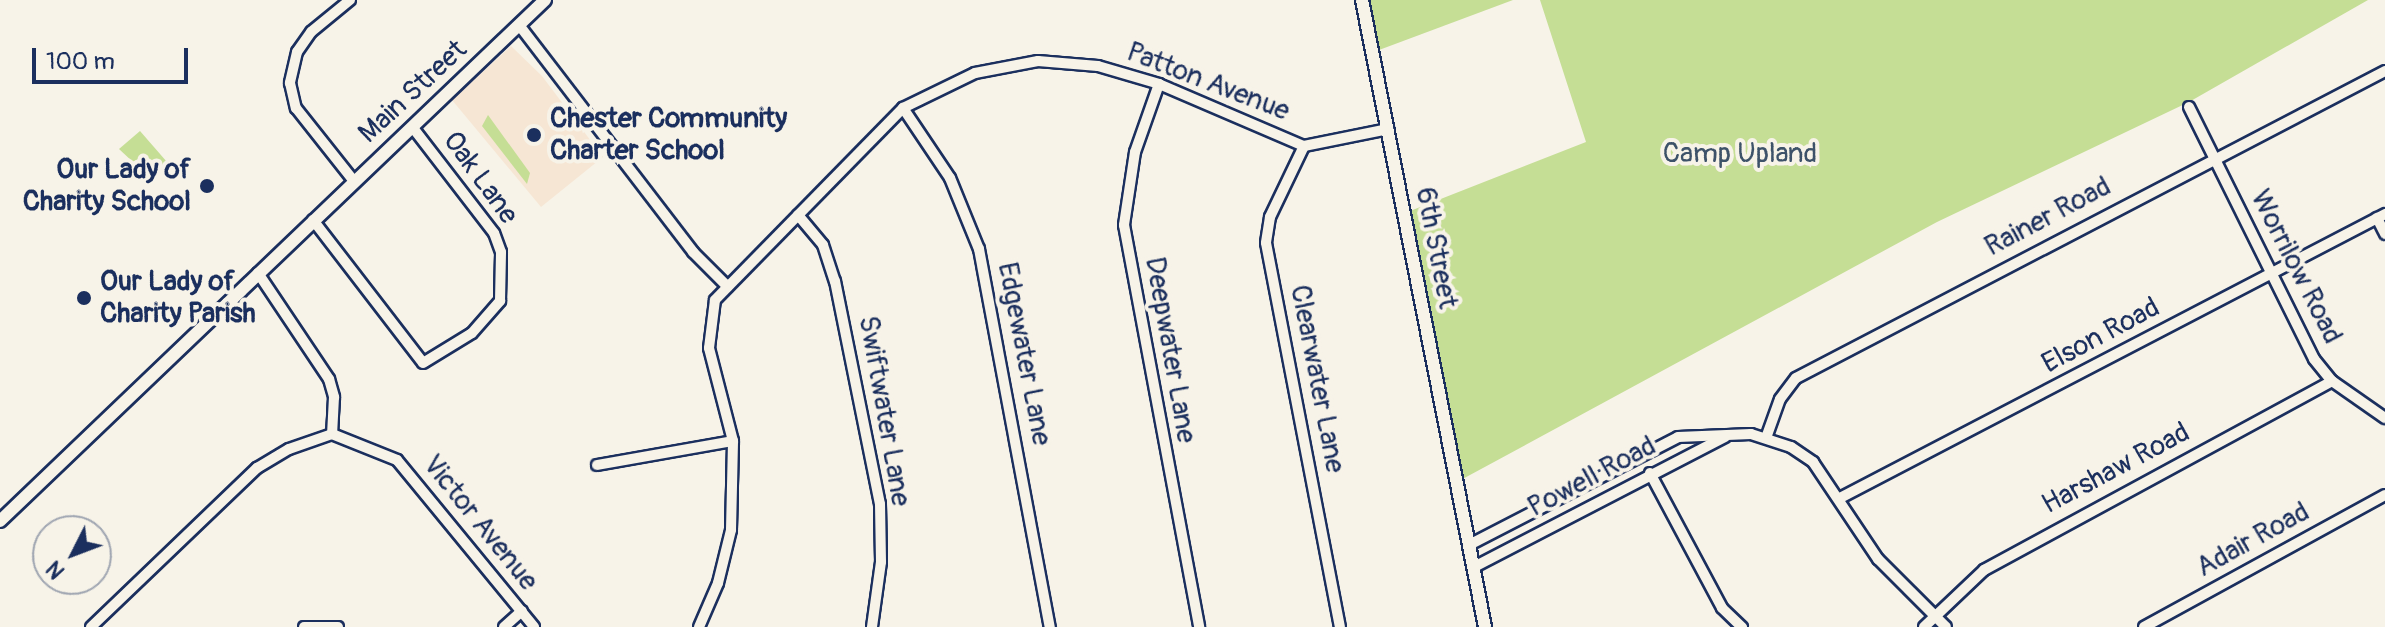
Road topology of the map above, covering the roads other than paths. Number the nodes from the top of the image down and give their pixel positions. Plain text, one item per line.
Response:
1 (350, 0) edge
2 (545, 0) edge
3 (1362, 0) edge
4 (519, 25) junction
5 (2385, 71) edge
6 (1159, 84) junction
7 (2189, 107) dead end
8 (903, 108) junction
9 (414, 129) junction
10 (1388, 129) junction
11 (1304, 146) junction
12 (2214, 156) junction
13 (353, 180) junction
14 (798, 215) junction
15 (2381, 216) edge
16 (313, 220) junction
17 (2385, 234) edge
18 (258, 273) junction
19 (2270, 273) junction
20 (728, 287) junction
21 (2332, 381) junction
22 (2385, 418) edge
23 (332, 434) junction
24 (1735, 434) junction
25 (1766, 438) junction
26 (733, 441) junction
27 (597, 465) dead end
28 (1650, 473) junction
29 (2385, 495) edge
30 (1840, 498) junction
31 (0, 521) edge
32 (1469, 545) junction
33 (1474, 567) junction
34 (522, 611) junction
35 (1935, 616) junction
36 (91, 627) edge
37 (304, 627) edge
38 (338, 627) edge
39 (504, 627) edge
40 (534, 627) edge
41 (699, 627) edge
42 (872, 627) edge
43 (1050, 627) edge
44 (1199, 627) edge
45 (1340, 627) edge
46 (1485, 627) edge
47 (1742, 627) edge
48 (1924, 627) edge
49 (1946, 627) edge
50 (2144, 627) edge

1 - 13 street
2 - 4 street, Main Street
3 - 10 street, 6th Street
4 - 9 street, Main Street
4 - 20 street
5 - 12 street, Rainer Road
6 - 8 street, Patton Avenue
6 - 11 street, Patton Avenue
6 - 44 street, Deepwater Lane
7 - 12 street, Worrilow Road
8 - 14 street, Patton Avenue
8 - 43 street, Edgewater Lane
9 - 13 street, Main Street
9 - 16 street, Oak Lane
10 - 11 street, Patton Avenue
10 - 32 street, 6th Street
11 - 45 street, Clearwater Lane
12 - 19 street, Worrilow Road
12 - 25 street, Rainer Road
13 - 16 street, Main Street
14 - 20 street, Patton Avenue
14 - 42 street, Swiftwater Lane
15 - 17 street
15 - 19 street, Elson Road
16 - 18 street, Main Street
18 - 23 street
18 - 31 street, Main Street
19 - 21 street, Worrilow Road
19 - 30 street, Elson Road
20 - 26 street, Patton Avenue
21 - 22 street, Worrilow Road
21 - 35 street, Harshaw Road
23 - 34 street, Victor Avenue
23 - 36 street
24 - 25 street, Powell Road
24 - 28 street, Powell Road
24 - 32 street, Powell Road
25 - 30 street, Powell Road
26 - 27 street
26 - 41 street, Patton Avenue
28 - 33 street, Powell Road
28 - 47 street
29 - 50 street, Adair Road
30 - 35 street, Powell Road
32 - 33 street, 6th Street
33 - 46 street, 6th Street
34 - 39 street
34 - 40 street, Victor Avenue
35 - 48 street, Harshaw Road
35 - 49 street, Powell Road
37 - 38 street

